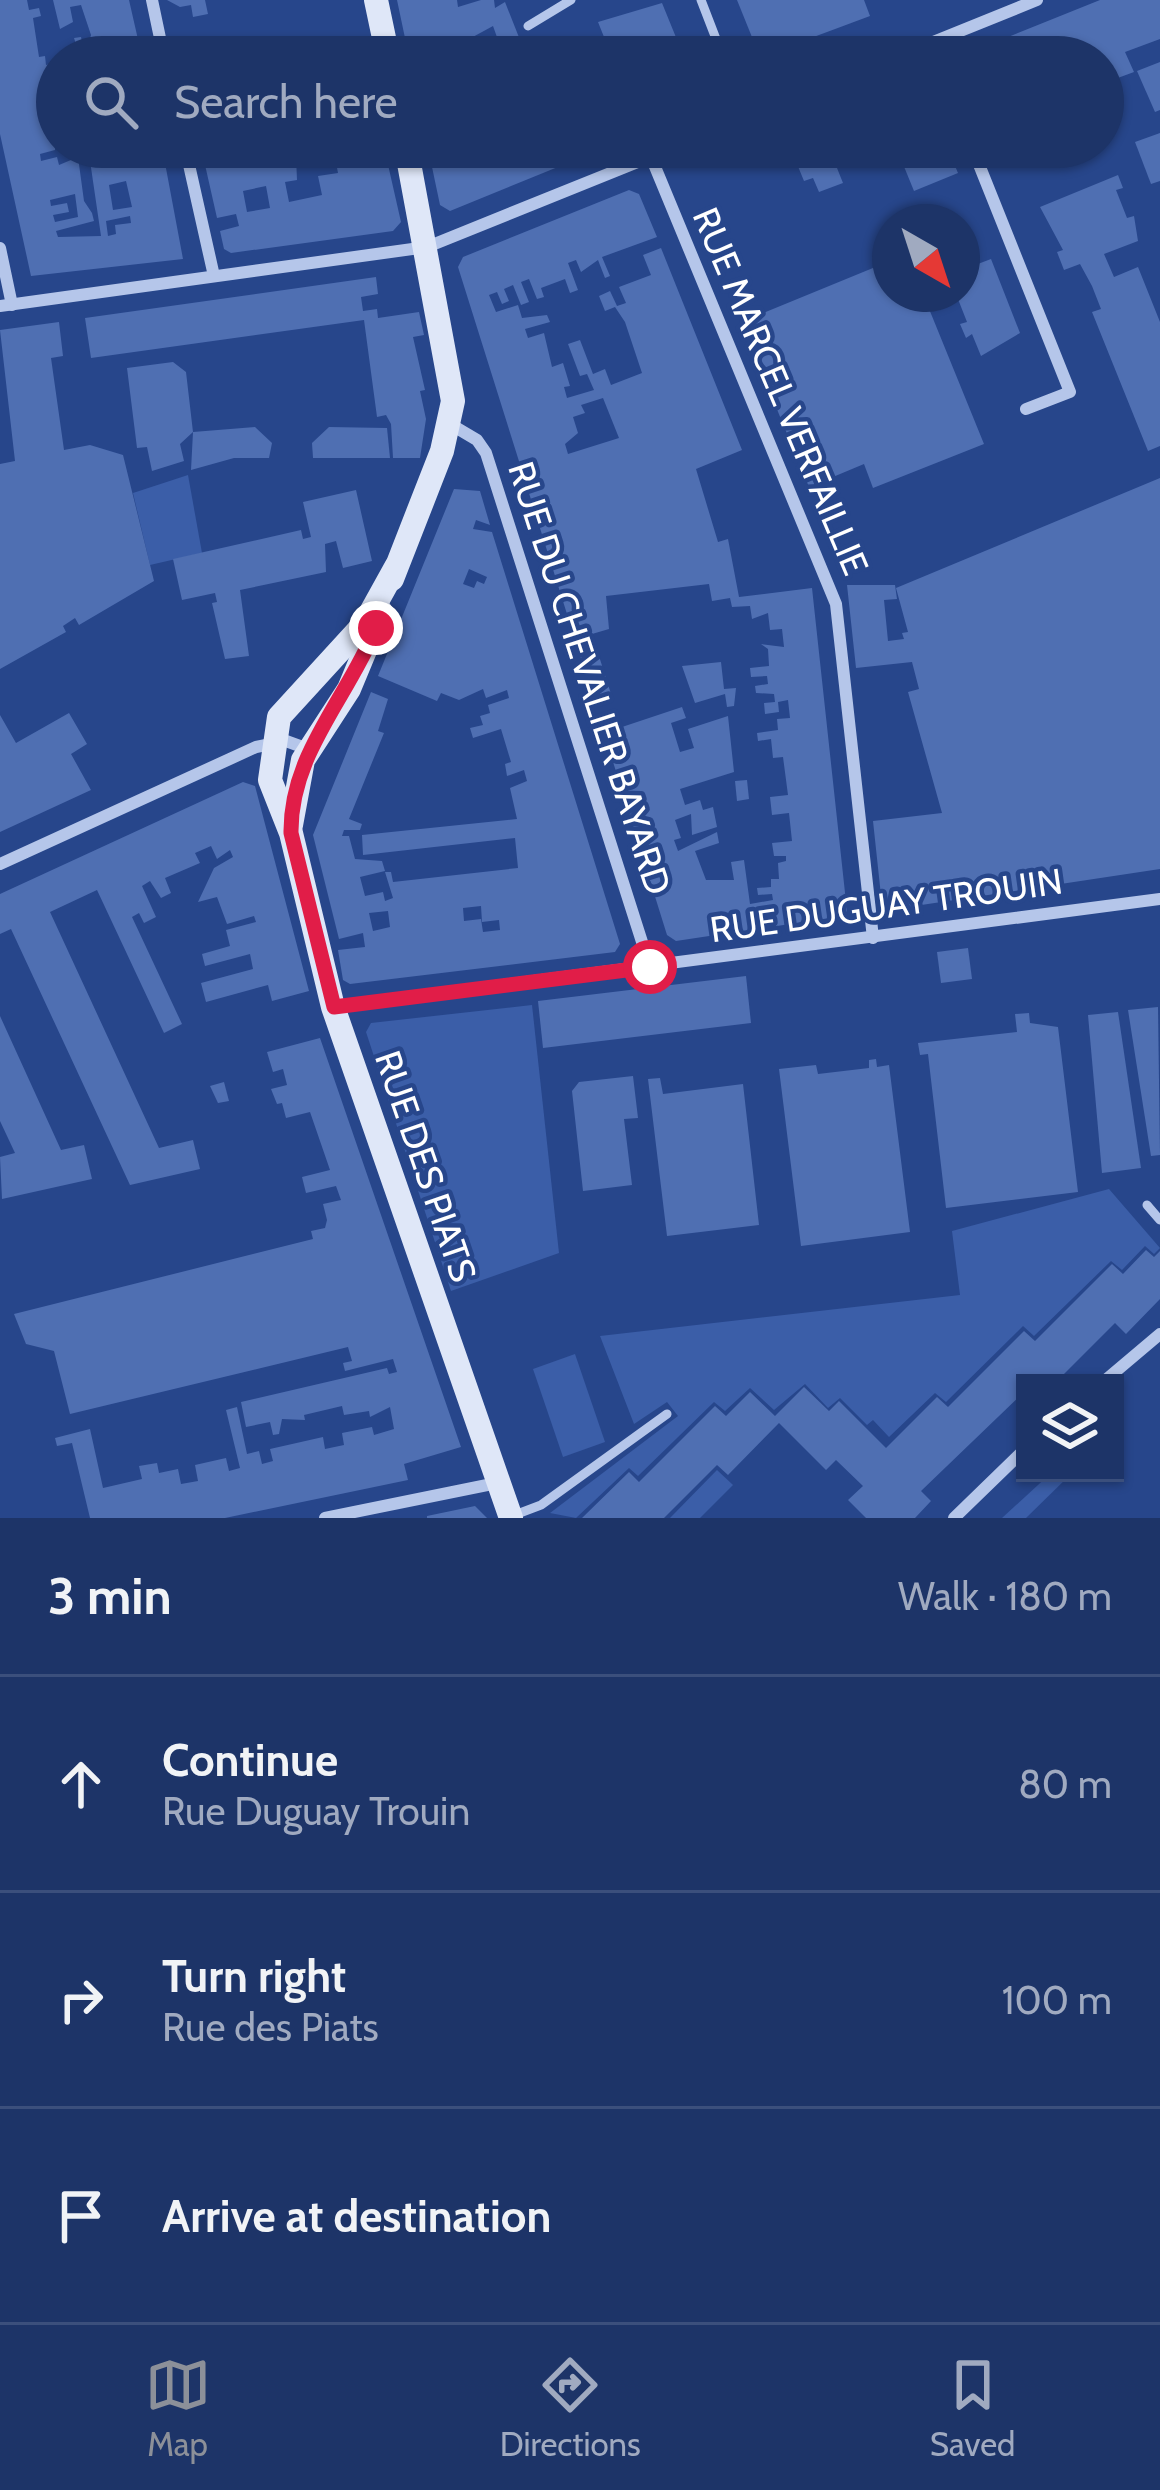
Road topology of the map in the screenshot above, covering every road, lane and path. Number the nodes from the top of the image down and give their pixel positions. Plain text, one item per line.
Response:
1 (152, 0) edge
2 (376, 0) edge
3 (572, 0) edge
4 (701, 0) edge
5 (1037, 0) edge
6 (527, 26) dead end
7 (160, 36) edge
8 (384, 36) edge
9 (715, 36) edge
10 (962, 36) edge
11 (189, 168) edge
12 (410, 168) edge
13 (626, 168) edge
14 (655, 168) edge
15 (980, 168) edge
16 (427, 247) junction
17 (0, 248) edge
18 (214, 276) junction
19 (6, 305) edge
20 (1026, 409) dead end
21 (450, 424) junction
22 (396, 567) junction
23 (272, 742) junction
24 (308, 749) junction
25 (291, 833) junction
26 (0, 863) edge
27 (1160, 899) edge
28 (873, 938) junction
29 (650, 967) junction
30 (334, 1007) junction
31 (1147, 1205) dead end
32 (1160, 1220) edge
33 (1160, 1334) edge
34 (1113, 1374) edge
35 (667, 1414) dead end
36 (1016, 1458) edge
37 (497, 1483) junction
38 (511, 1517) edge
39 (325, 1518) edge
40 (954, 1518) edge

1 - 7 street
2 - 8 street
3 - 6 lane
4 - 9 lane
5 - 10 street
11 - 18 street
12 - 16 street, RUE DES PIATS
13 - 16 street
14 - 28 street, RUE MARCEL VERFAILLIE
15 - 20 street
16 - 18 street
16 - 21 street, RUE DES PIATS
17 - 19 street
18 - 19 street
21 - 22 street, RUE DES PIATS
21 - 29 street, RUE DU CHEVALIER BAYARD
22 - 23 street, RUE DES PIATS
22 - 24 street, RUE DES PIATS
23 - 24 street
23 - 25 street, RUE DES PIATS
23 - 26 street
24 - 25 street, RUE DES PIATS
25 - 30 street, RUE DES PIATS
27 - 28 street, RUE DUGUAY TROUIN
28 - 29 street, RUE DUGUAY TROUIN
29 - 30 street, RUE DUGUAY TROUIN
30 - 37 street, RUE DES PIATS
31 - 32 lane
33 - 34 street
35 - 38 lane
36 - 40 street
37 - 38 street, RUE DES PIATS
37 - 39 street

